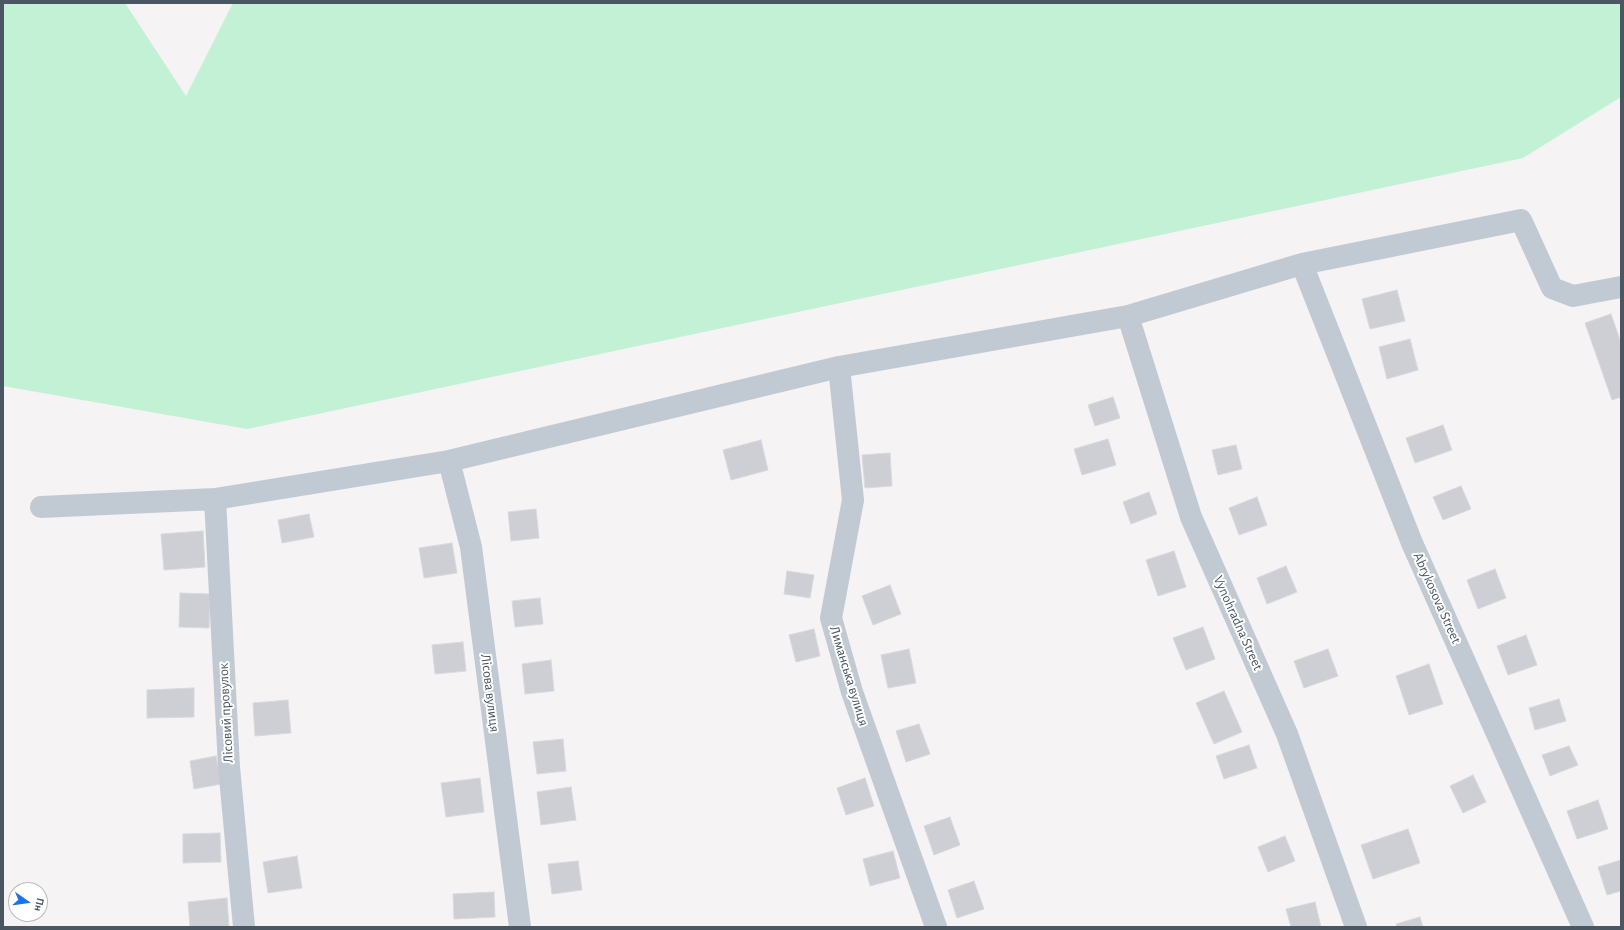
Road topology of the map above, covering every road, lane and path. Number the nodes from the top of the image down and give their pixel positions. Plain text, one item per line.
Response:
1 (1302, 264) junction
2 (1621, 287) edge
3 (1128, 316) junction
4 (839, 367) junction
5 (449, 461) junction
6 (215, 499) junction
7 (41, 507) dead end
8 (244, 927) edge
9 (520, 927) edge
10 (936, 927) edge
11 (1356, 927) edge
12 (1583, 927) edge

1 - 2 street
1 - 3 street
1 - 12 street, Abrykosova Street
3 - 4 street
3 - 11 street, Vynohradna Street
4 - 5 street
4 - 10 street, Лиманська вулиця
5 - 6 street
5 - 9 street, Лісова вулиця
6 - 7 street
6 - 8 street, Лісовий провулок

